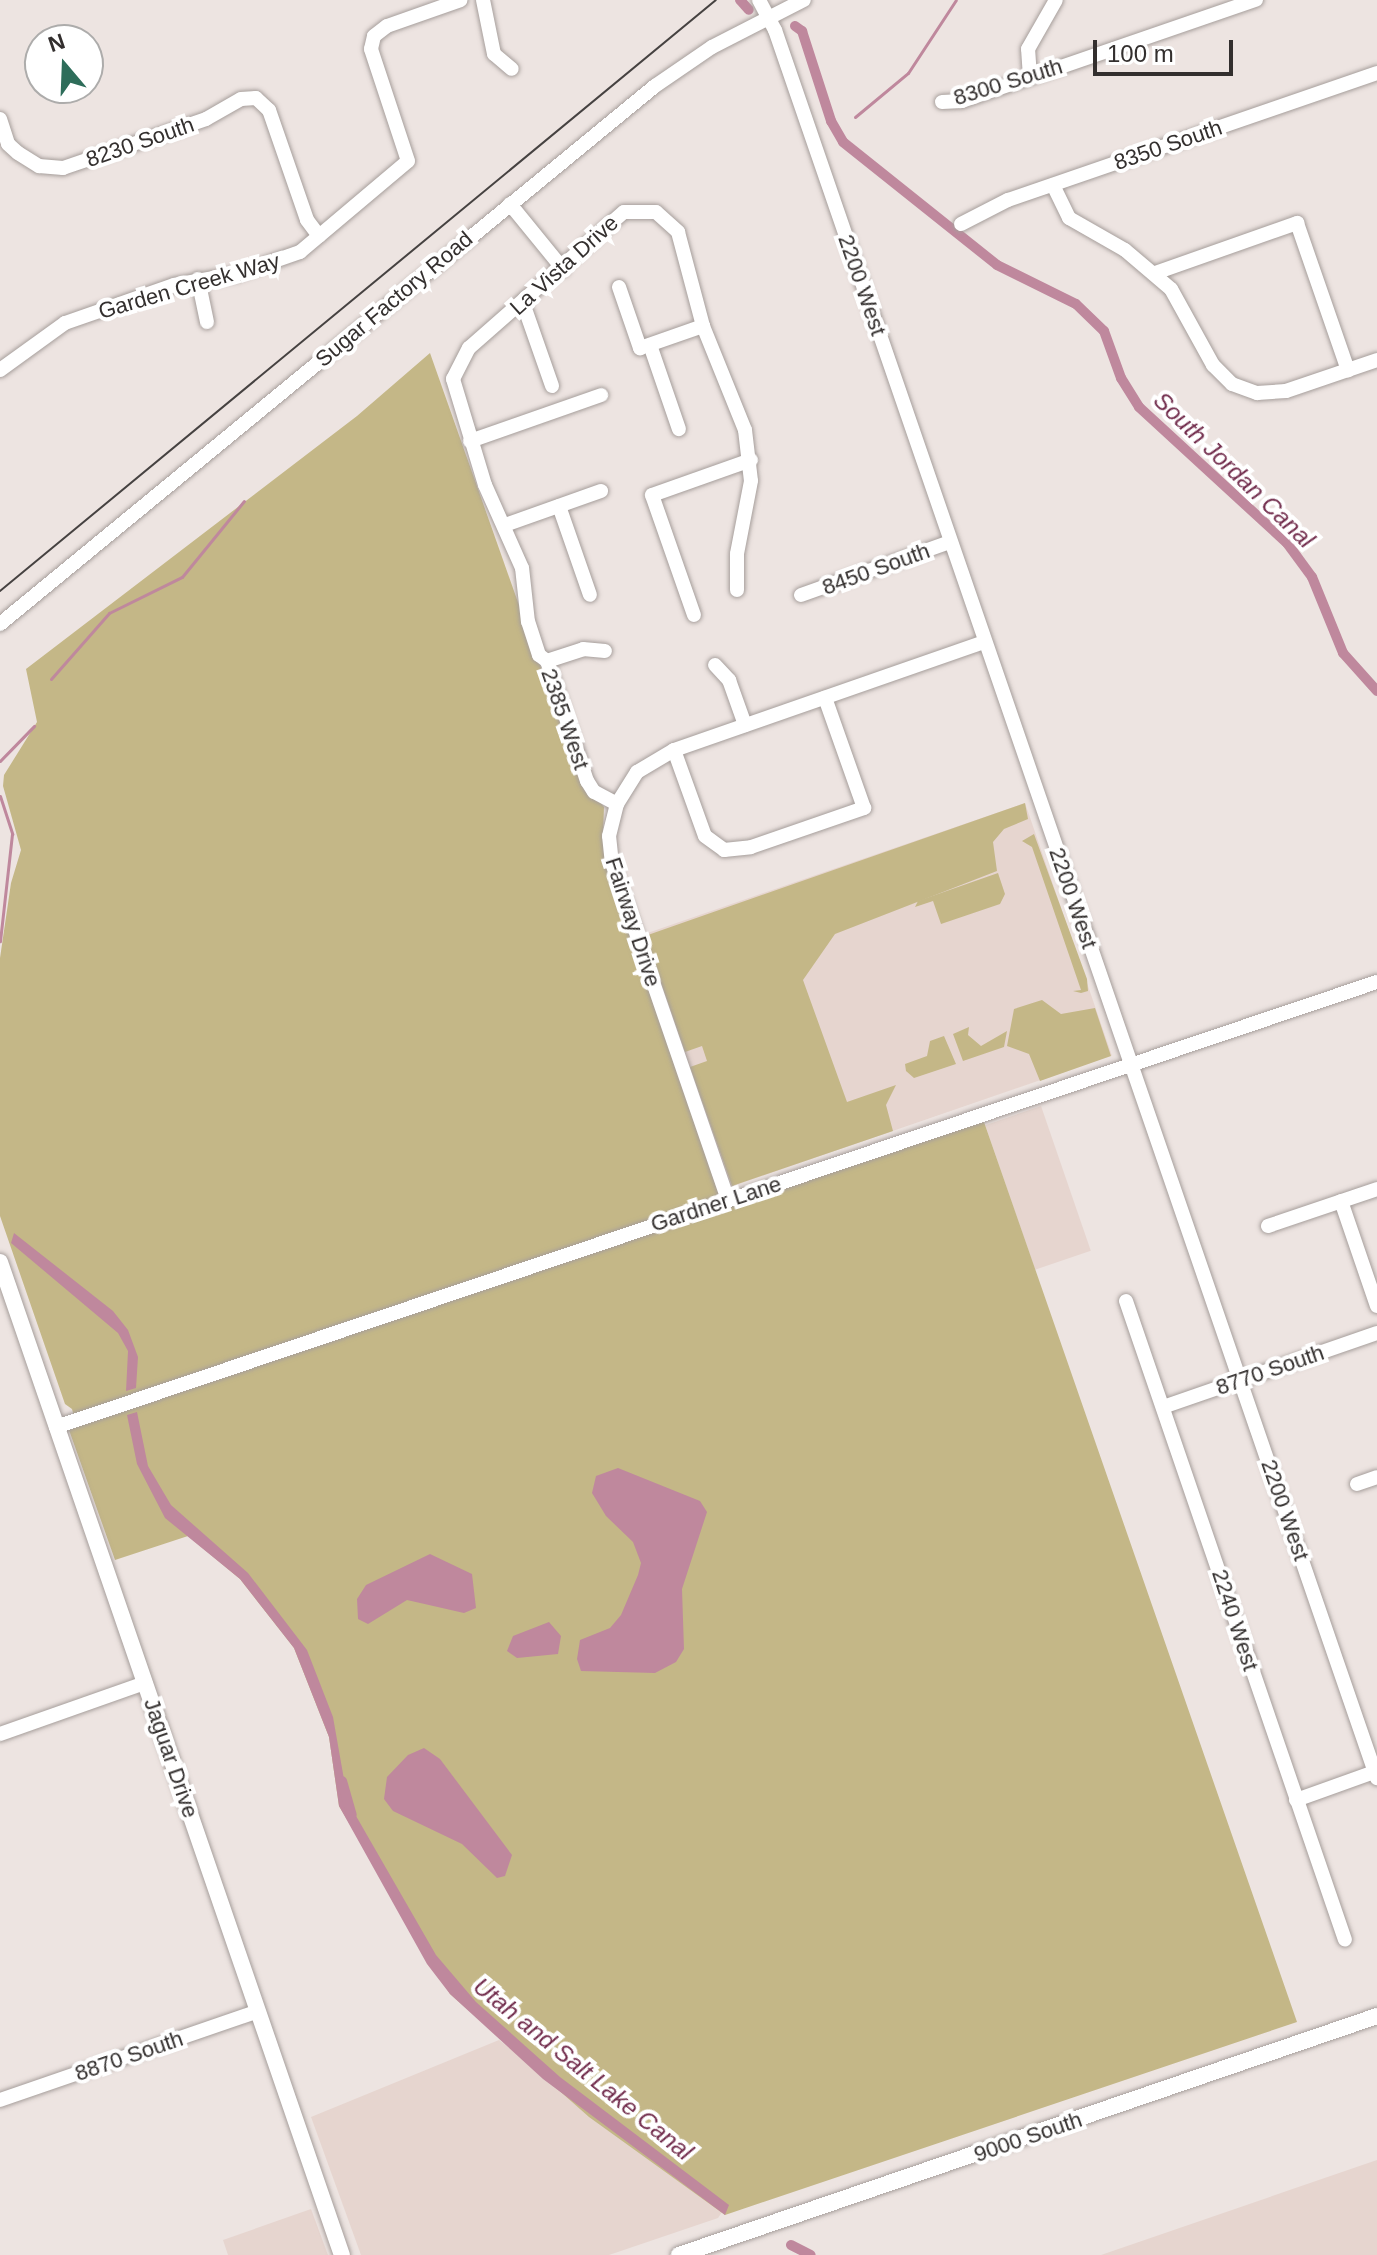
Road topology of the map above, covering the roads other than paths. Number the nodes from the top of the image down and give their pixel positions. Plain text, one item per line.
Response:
1 (461, 0) edge
2 (483, 0) edge
3 (759, 0) edge
4 (770, 0) edge
5 (804, 0) edge
6 (1056, 0) edge
7 (1256, 0) edge
8 (770, 18) junction
9 (512, 69) dead end
10 (1377, 73) edge
11 (1030, 77) junction
12 (942, 102) dead end
13 (0, 119) edge
14 (4, 145) edge
15 (1053, 185) junction
16 (510, 204) junction
17 (961, 224) dead end
18 (319, 236) junction
19 (563, 269) junction
20 (1155, 273) junction
21 (198, 279) junction
22 (619, 287) dead end
23 (523, 303) junction
24 (207, 322) dead end
25 (703, 326) junction
26 (645, 346) junction
27 (1377, 360) edge
28 (0, 370) edge
29 (1348, 370) junction
30 (552, 386) dead end
31 (601, 395) dead end
32 (679, 429) dead end
33 (470, 441) junction
34 (751, 460) junction
35 (601, 491) dead end
36 (559, 506) junction
37 (505, 525) junction
38 (950, 542) junction
39 (737, 590) dead end
40 (590, 595) dead end
41 (801, 595) dead end
42 (694, 615) dead end
43 (528, 622) joint
44 (0, 624) edge
45 (985, 642) junction
46 (605, 651) dead end
47 (547, 661) junction
48 (715, 665) dead end
49 (825, 698) junction
50 (745, 725) junction
51 (674, 750) junction
52 (617, 804) junction
53 (1377, 982) edge
54 (1130, 1066) junction
55 (1377, 1189) edge
56 (728, 1200) junction
57 (1341, 1201) junction
58 (1268, 1226) dead end
59 (1, 1265) edge
60 (1126, 1301) dead end
61 (1377, 1306) edge
62 (1377, 1333) edge
63 (1240, 1380) junction
64 (1163, 1407) junction
65 (56, 1427) junction
66 (1377, 1477) edge
67 (1357, 1484) dead end
68 (145, 1683) junction
69 (0, 1734) edge
70 (1376, 1773) edge
71 (1296, 1800) junction
72 (1345, 1940) dead end
73 (258, 2011) junction
74 (1377, 2016) edge
75 (0, 2100) edge
76 (342, 2255) edge
77 (679, 2255) edge

1 - 18 street, Garden Creek Way
2 - 9 street
3 - 8 street, 2200 West
4 - 8 street, 2200 West
5 - 8 street, Sugar Factory Road
6 - 11 street
7 - 11 street, 8300 South
8 - 16 street, Sugar Factory Road
8 - 38 street, 2200 West
10 - 15 street, 8350 South
11 - 12 street, 8300 South
13 - 14 street
14 - 18 street, 8230 South
15 - 17 street, 8350 South
15 - 20 street
16 - 19 street
16 - 44 street, Sugar Factory Road
18 - 21 street, Garden Creek Way
19 - 23 street, La Vista Drive
19 - 25 street, La Vista Drive
20 - 29 street
20 - 29 street
21 - 24 street
21 - 28 street, Garden Creek Way
22 - 26 street
23 - 30 street
23 - 33 street, La Vista Drive
25 - 26 street
25 - 34 street, La Vista Drive
26 - 32 street
27 - 29 street
31 - 33 street
33 - 37 street, La Vista Drive
34 - 39 street, La Vista Drive
34 - 42 street
35 - 36 street
36 - 37 street
36 - 40 street
37 - 43 street, La Vista Drive
38 - 41 street, 8450 South
38 - 45 street, 2200 West
43 - 47 street, 2385 West
45 - 49 street, Fairway Drive
45 - 54 street, 2200 West
46 - 47 street
47 - 52 street, 2385 West
48 - 50 street
49 - 50 street, Fairway Drive
49 - 51 street
50 - 51 street, Fairway Drive
51 - 52 street, Fairway Drive
52 - 56 street, Fairway Drive
53 - 54 street, Gardner Lane
54 - 56 street, Gardner Lane
54 - 63 street, 2200 West
55 - 57 street
56 - 65 street, Gardner Lane
57 - 58 street
57 - 61 street
59 - 65 main road, Jaguar Drive
60 - 64 street, 2240 West
62 - 63 street, 8770 South
63 - 64 street, 8770 South
63 - 70 street, 2200 West
64 - 71 street, 2240 West
65 - 68 main road, Jaguar Drive
66 - 67 street
68 - 69 street
68 - 73 main road, Jaguar Drive
70 - 71 street
71 - 72 street, 2240 West
73 - 75 street, 8870 South
73 - 76 main road, Jaguar Drive
74 - 77 main road, 9000 South

